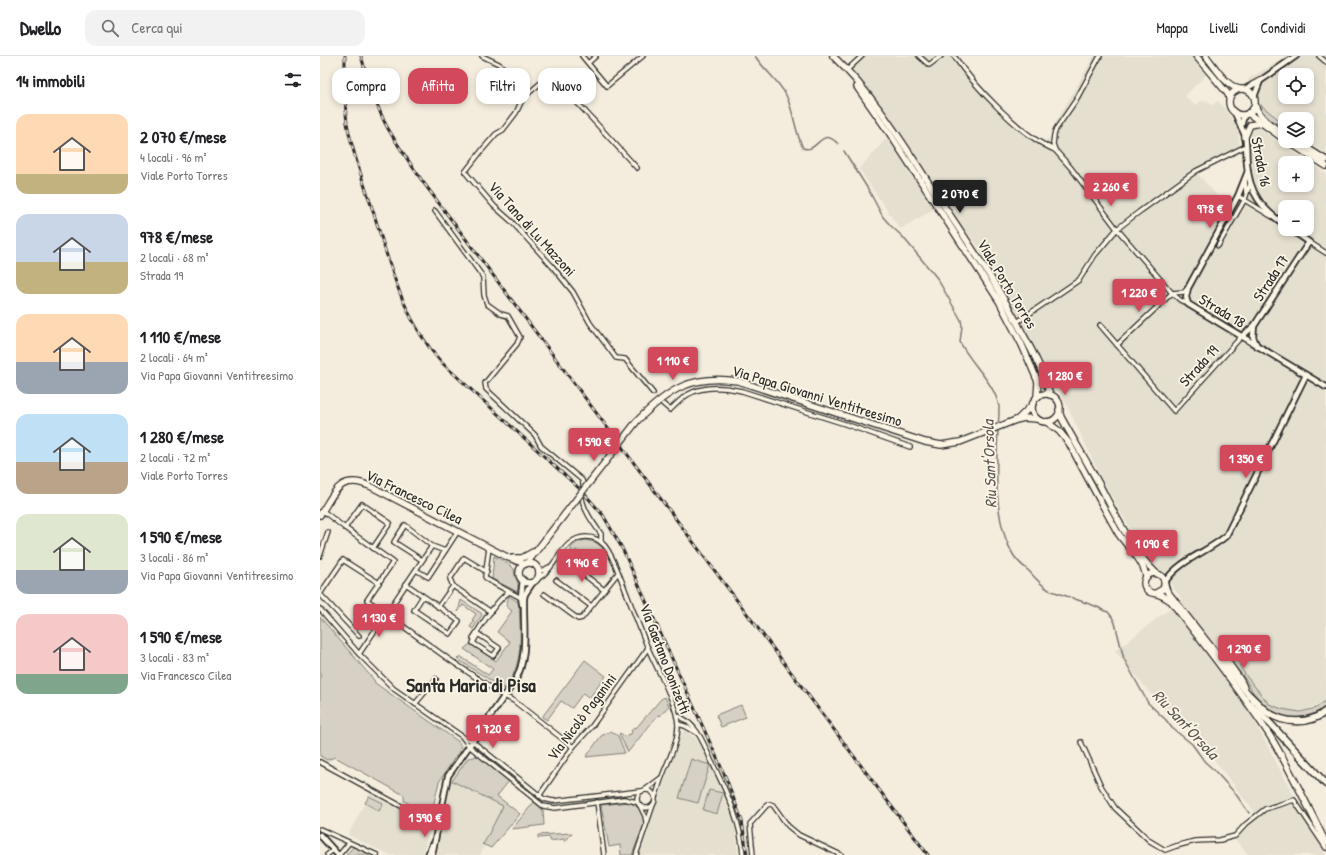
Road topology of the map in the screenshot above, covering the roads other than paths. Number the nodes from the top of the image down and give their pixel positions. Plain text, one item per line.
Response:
1 (482, 56) edge
2 (582, 56) edge
3 (596, 56) edge
4 (643, 56) edge
5 (832, 56) edge
6 (862, 56) edge
7 (919, 56) edge
8 (941, 56) edge
9 (954, 56) edge
10 (1100, 56) edge
11 (1196, 56) edge
12 (1206, 56) edge
13 (1296, 56) edge
14 (1319, 56) edge
15 (1326, 62) edge
16 (588, 63) junction
17 (504, 68) edge
18 (847, 70) junction
19 (1260, 81) junction
20 (1242, 89) junction
21 (530, 92) edge
22 (1254, 97) junction
23 (1229, 98) junction
24 (520, 104) edge
25 (1255, 104) junction
26 (1235, 113) junction
27 (1246, 114) junction
28 (1261, 123) junction
29 (1241, 127) junction
30 (1278, 129) edge
31 (1278, 135) edge
32 (1245, 137) junction
33 (1246, 146) junction
34 (1298, 148) edge
35 (1307, 148) edge
36 (1055, 150) junction
37 (1326, 160) edge
38 (1326, 166) edge
39 (637, 168) dead end
40 (1248, 171) junction
41 (1245, 180) junction
42 (1250, 184) junction
43 (1246, 194) junction
44 (1238, 196) junction
45 (1245, 199) junction
46 (435, 211) dead end
47 (1275, 218) junction
48 (1278, 220) edge
49 (1118, 229) junction
50 (1300, 236) edge
51 (1309, 242) junction
52 (1218, 246) dead end
53 (1326, 253) edge
54 (1188, 288) junction
55 (1172, 293) junction
56 (1188, 304) junction
57 (1017, 322) junction
58 (1100, 325) dead end
59 (1254, 326) junction
60 (1241, 338) junction
61 (1116, 346) junction
62 (1257, 346) junction
63 (1306, 375) junction
64 (1326, 387) edge
65 (653, 394) tunnel mouth
66 (1050, 395) junction
67 (1037, 397) junction
68 (663, 404) dead end
69 (1032, 405) junction
70 (1059, 410) junction
71 (850, 418) junction
72 (1037, 419) junction
73 (1016, 420) junction
74 (1048, 422) junction
75 (845, 424) junction
76 (910, 447) dead end
77 (322, 513) edge
78 (345, 528) junction
79 (458, 531) junction
80 (328, 532) dead end
81 (600, 542) junction
82 (432, 546) junction
83 (373, 548) junction
84 (489, 548) junction
85 (537, 549) junction
86 (445, 551) junction
87 (320, 556) edge
88 (509, 558) junction
89 (422, 560) junction
90 (569, 563) dead end
91 (526, 564) junction
92 (552, 565) junction
93 (537, 568) junction
94 (416, 570) junction
95 (520, 570) junction
96 (487, 572) junction
97 (1173, 572) junction
98 (618, 573) junction
99 (1156, 573) junction
100 (1162, 576) junction
101 (1146, 577) junction
102 (523, 580) junction
103 (535, 580) junction
104 (556, 580) dead end
105 (379, 583) junction
106 (1165, 583) junction
107 (406, 584) junction
108 (453, 586) junction
109 (604, 590) junction
110 (509, 592) junction
111 (1156, 593) junction
112 (320, 594) edge
113 (544, 594) dead end
114 (423, 596) junction
115 (522, 598) junction
116 (591, 606) junction
117 (438, 607) junction
118 (320, 609) edge
119 (491, 612) junction
120 (386, 613) junction
121 (524, 613) junction
122 (359, 636) dead end
123 (475, 639) junction
124 (1238, 646) dead end
125 (648, 648) junction
126 (359, 654) junction
127 (436, 679) dead end
128 (1247, 692) junction
129 (505, 696) junction
130 (1248, 703) junction
131 (415, 704) junction
132 (1326, 711) edge
133 (676, 715) junction
134 (1264, 717) junction
135 (678, 724) junction
136 (699, 735) junction
137 (463, 737) junction
138 (472, 741) junction
139 (1081, 742) dead end
140 (469, 746) junction
141 (573, 748) junction
142 (320, 762) edge
143 (662, 777) junction
144 (1326, 784) edge
145 (643, 790) junction
146 (540, 796) junction
147 (655, 797) junction
148 (536, 800) junction
149 (597, 802) junction
150 (637, 802) junction
151 (640, 806) junction
152 (653, 806) junction
153 (646, 824) junction
154 (438, 826) junction
155 (320, 829) edge
156 (320, 835) edge
157 (349, 843) dead end
158 (1326, 843) edge
159 (1326, 848) edge
160 (333, 850) junction
161 (327, 855) edge
162 (339, 855) edge
163 (377, 855) edge
164 (428, 855) edge
165 (432, 855) edge
166 (604, 855) edge
167 (636, 855) edge
168 (742, 855) edge
169 (753, 855) edge
170 (841, 855) edge

1 - 17 street
2 - 16 street
3 - 16 street
4 - 16 street
5 - 18 main road, Viale Porto Torres
5 - 67 main road, Viale Porto Torres
6 - 18 street
7 - 8 street
9 - 36 street, Strada 18
10 - 36 street
11 - 23 main road
12 - 20 main road
13 - 19 street
14 - 15 street
18 - 57 main road, Viale Porto Torres
19 - 20 street
19 - 22 street
20 - 22 main road
20 - 23 main road
21 - 39 street, Via Tana di Lu Mazzoni
22 - 25 main road
23 - 26 main road
24 - 65 street, Via Tana di Lu Mazzoni
25 - 27 main road
25 - 30 main road
26 - 27 main road
26 - 29 street, Strada 16
27 - 28 main road
27 - 29 street, Strada 16
28 - 31 main road
28 - 32 main road
29 - 32 street, Strada 16
32 - 33 street, Strada 16
33 - 40 street, Strada 16
33 - 49 street
34 - 38 main road
35 - 37 main road
36 - 49 street, Strada 18
40 - 41 street
40 - 42 street, Strada 16
41 - 43 street
41 - 44 street
42 - 43 street
42 - 47 street, Strada 16
43 - 45 street
44 - 45 street, Strada 16
44 - 54 street
45 - 47 street, Strada 16
45 - 52 street
46 - 81 street, Via Gaetano Donizetti
47 - 48 street, Strada 16
49 - 55 street, Strada 18
49 - 57 street
50 - 51 street
51 - 53 street
51 - 59 street, Strada 17
54 - 55 street
54 - 56 street
55 - 56 street, Strada 18
55 - 61 street
56 - 60 street, Strada 18
57 - 66 main road, Viale Porto Torres
58 - 61 street
59 - 60 street, Strada 17
59 - 62 street
60 - 61 street, Strada 19
60 - 62 street, Strada 18
62 - 63 street, Strada 18
63 - 64 street, Strada 18
63 - 97 street
66 - 67 main road
66 - 70 main road
67 - 69 main road
68 - 75 street
69 - 72 main road
69 - 73 main road, Via Papa Giovanni Ventitreesimo
70 - 74 main road
70 - 99 main road
71 - 73 main road, Via Papa Giovanni Ventitreesimo
71 - 75 street
71 - 85 main road, Via Papa Giovanni Ventitreesimo, bridge
72 - 73 main road, Via Papa Giovanni Ventitreesimo
72 - 74 main road
74 - 101 main road
75 - 76 street
77 - 78 street
77 - 79 main road, Via Francesco Cilea
78 - 83 street
78 - 83 street
79 - 84 main road, Via Francesco Cilea
79 - 86 street
80 - 87 street
81 - 92 street
81 - 98 street, Via Gaetano Donizetti
82 - 86 street
82 - 89 street
82 - 89 street
83 - 105 street
84 - 88 main road, Via Francesco Cilea
84 - 96 street
85 - 88 main road
85 - 91 main road, Via Papa Giovanni Ventitreesimo
85 - 93 main road
86 - 94 street
88 - 91 main road, Via Francesco Cilea
88 - 95 main road, Via Francesco Cilea
89 - 94 street
90 - 109 street
91 - 93 main road
91 - 95 main road
92 - 93 street
92 - 103 street
93 - 103 main road
94 - 107 street
95 - 102 main road
96 - 108 street
96 - 110 street
97 - 100 street
97 - 106 street
98 - 109 street
98 - 125 street, Via Gaetano Donizetti
99 - 100 main road
99 - 101 main road
100 - 106 main road
101 - 111 main road
102 - 103 main road
102 - 115 street
103 - 121 street
104 - 116 street
105 - 112 street
105 - 120 street
106 - 111 main road
106 - 128 main road
107 - 114 street
107 - 120 street
108 - 117 street
108 - 119 street
109 - 116 street
110 - 115 street
110 - 119 street
111 - 130 main road
112 - 122 street
113 - 116 street
114 - 117 street
114 - 117 street
115 - 121 street
118 - 126 street
119 - 123 street
120 - 126 street
120 - 129 street
121 - 129 street
123 - 123 street
124 - 128 main road
125 - 133 street, Via Gaetano Donizetti
125 - 141 street, Via Nicolò Paganini
126 - 131 street
127 - 131 street
128 - 132 highway
128 - 134 highway
129 - 138 street
129 - 141 street
130 - 134 highway
130 - 158 main road
131 - 137 street
133 - 135 street, Via Gaetano Donizetti
133 - 136 street
134 - 144 highway
135 - 136 street
135 - 143 street, Via Gaetano Donizetti
136 - 168 street
137 - 138 street
137 - 140 street
138 - 140 street
138 - 146 street
139 - 159 street
140 - 148 street
140 - 154 street
141 - 146 street, Via Nicolò Paganini
142 - 154 street
143 - 145 street
143 - 147 street, Via Gaetano Donizetti
145 - 146 street
145 - 147 street
145 - 150 street
146 - 148 street, Via Nicolò Paganini
147 - 152 street, Via Gaetano Donizetti
148 - 149 street
149 - 150 street
149 - 166 street
150 - 151 street
151 - 152 street
151 - 153 street
152 - 153 street, Via Gaetano Donizetti
153 - 167 street, Via Gaetano Donizetti
154 - 164 street
154 - 165 street
155 - 163 street
156 - 160 street
157 - 162 street
160 - 161 street
160 - 162 street
169 - 170 street

